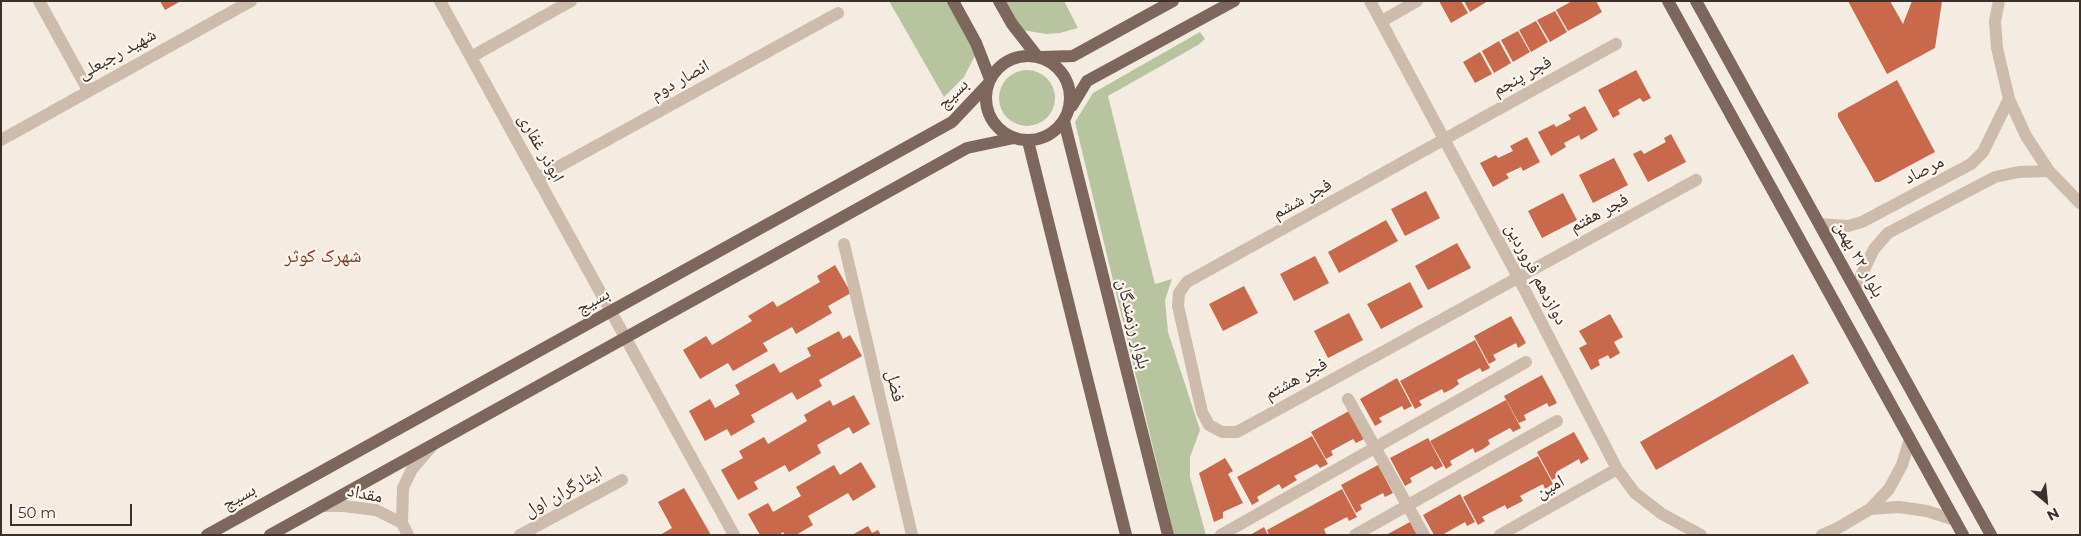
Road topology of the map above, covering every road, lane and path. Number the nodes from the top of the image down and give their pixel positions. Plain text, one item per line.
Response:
1 (39, 1) edge
2 (251, 1) edge
3 (440, 1) edge
4 (572, 1) edge
5 (953, 1) edge
6 (999, 1) edge
7 (1173, 1) edge
8 (1234, 1) edge
9 (1370, 1) edge
10 (1417, 1) edge
11 (1668, 1) edge
12 (1696, 1) edge
13 (1999, 1) edge
14 (838, 13) dead end
15 (1382, 21) junction
16 (1616, 44) dead end
17 (471, 56) junction
18 (1039, 56) junction
19 (988, 82) junction
20 (88, 90) junction
21 (2009, 98) junction
22 (1066, 116) junction
23 (1014, 138) junction
24 (1, 140) edge
25 (1028, 140) junction
26 (1445, 140) junction
27 (2049, 170) junction
28 (538, 178) junction
29 (1696, 180) dead end
30 (1945, 180) junction
31 (1954, 198) junction
32 (2080, 203) edge
33 (1819, 224) junction
34 (844, 244) dead end
35 (1518, 276) junction
36 (1855, 288) junction
37 (1179, 293) joint
38 (610, 312) junction
39 (624, 338) junction
40 (1526, 362) dead end
41 (1348, 399) dead end
42 (1557, 421) dead end
43 (1910, 439) junction
44 (432, 445) junction
45 (1375, 448) junction
46 (1617, 469) junction
47 (622, 480) dead end
48 (1407, 505) junction
49 (321, 506) junction
50 (1870, 509) junction
51 (1955, 520) junction
52 (402, 523) junction
53 (1840, 532) edge
54 (207, 535) edge
55 (270, 535) edge
56 (408, 535) edge
57 (520, 535) edge
58 (734, 535) edge
59 (912, 535) edge
60 (1126, 535) edge
61 (1168, 535) edge
62 (1221, 535) edge
63 (1355, 535) edge
64 (1424, 535) edge
65 (1500, 535) edge
66 (1701, 535) edge
67 (1822, 535) edge
68 (1963, 535) edge
69 (1991, 535) edge

1 - 20 street
2 - 20 street, شهید رجبعلی
3 - 17 street, ابوذر غفاری
4 - 17 street
5 - 19 main road
6 - 18 main road
7 - 18 main road
8 - 22 main road
9 - 15 street, دوازدهم فروردین
10 - 15 street
11 - 43 main road
12 - 33 main road, بلوار ۲۲ بهمن
13 - 21 street
14 - 28 street, انصار دوم
15 - 26 street, دوازدهم فروردین
16 - 26 street, فجر پنجم
17 - 28 street, ابوذر غفاری
18 - 19 main road
18 - 22 main road
19 - 23 main road
19 - 38 main road, بسیج
20 - 24 street, شهید رجبعلی
21 - 27 street
21 - 30 street, مرصاد
22 - 25 main road
22 - 61 main road, بلوار رزمندگان
23 - 25 main road
23 - 39 main road
25 - 60 main road
26 - 35 street, دوازدهم فروردین
26 - 37 street, فجر ششم
27 - 31 street
27 - 32 street
28 - 38 street, ابوذر غفاری
29 - 35 street, فجر هفتم
30 - 31 street
30 - 33 street, مرصاد
31 - 36 street
33 - 36 main road, بلوار ۲۲ بهمن
34 - 59 street, فضل
35 - 37 street, فجر هشتم
35 - 46 street, دوازدهم فروردین
36 - 69 main road, بلوار ۲۲ بهمن
38 - 39 street, ابوذر غفاری
38 - 54 main road, بسیج
39 - 44 main road
39 - 58 street
40 - 45 street
41 - 45 street
42 - 48 street
43 - 50 street
43 - 51 main road
44 - 49 main road
44 - 52 street, مقداد
45 - 48 street
45 - 62 street
46 - 65 street, امین
46 - 66 street, دوازدهم فروردین
47 - 57 street, ایثارگران اول
48 - 63 street
48 - 64 street
49 - 52 street, مقداد
49 - 55 main road
50 - 51 street
50 - 53 street
51 - 68 main road
52 - 56 street, مقداد
53 - 67 street

